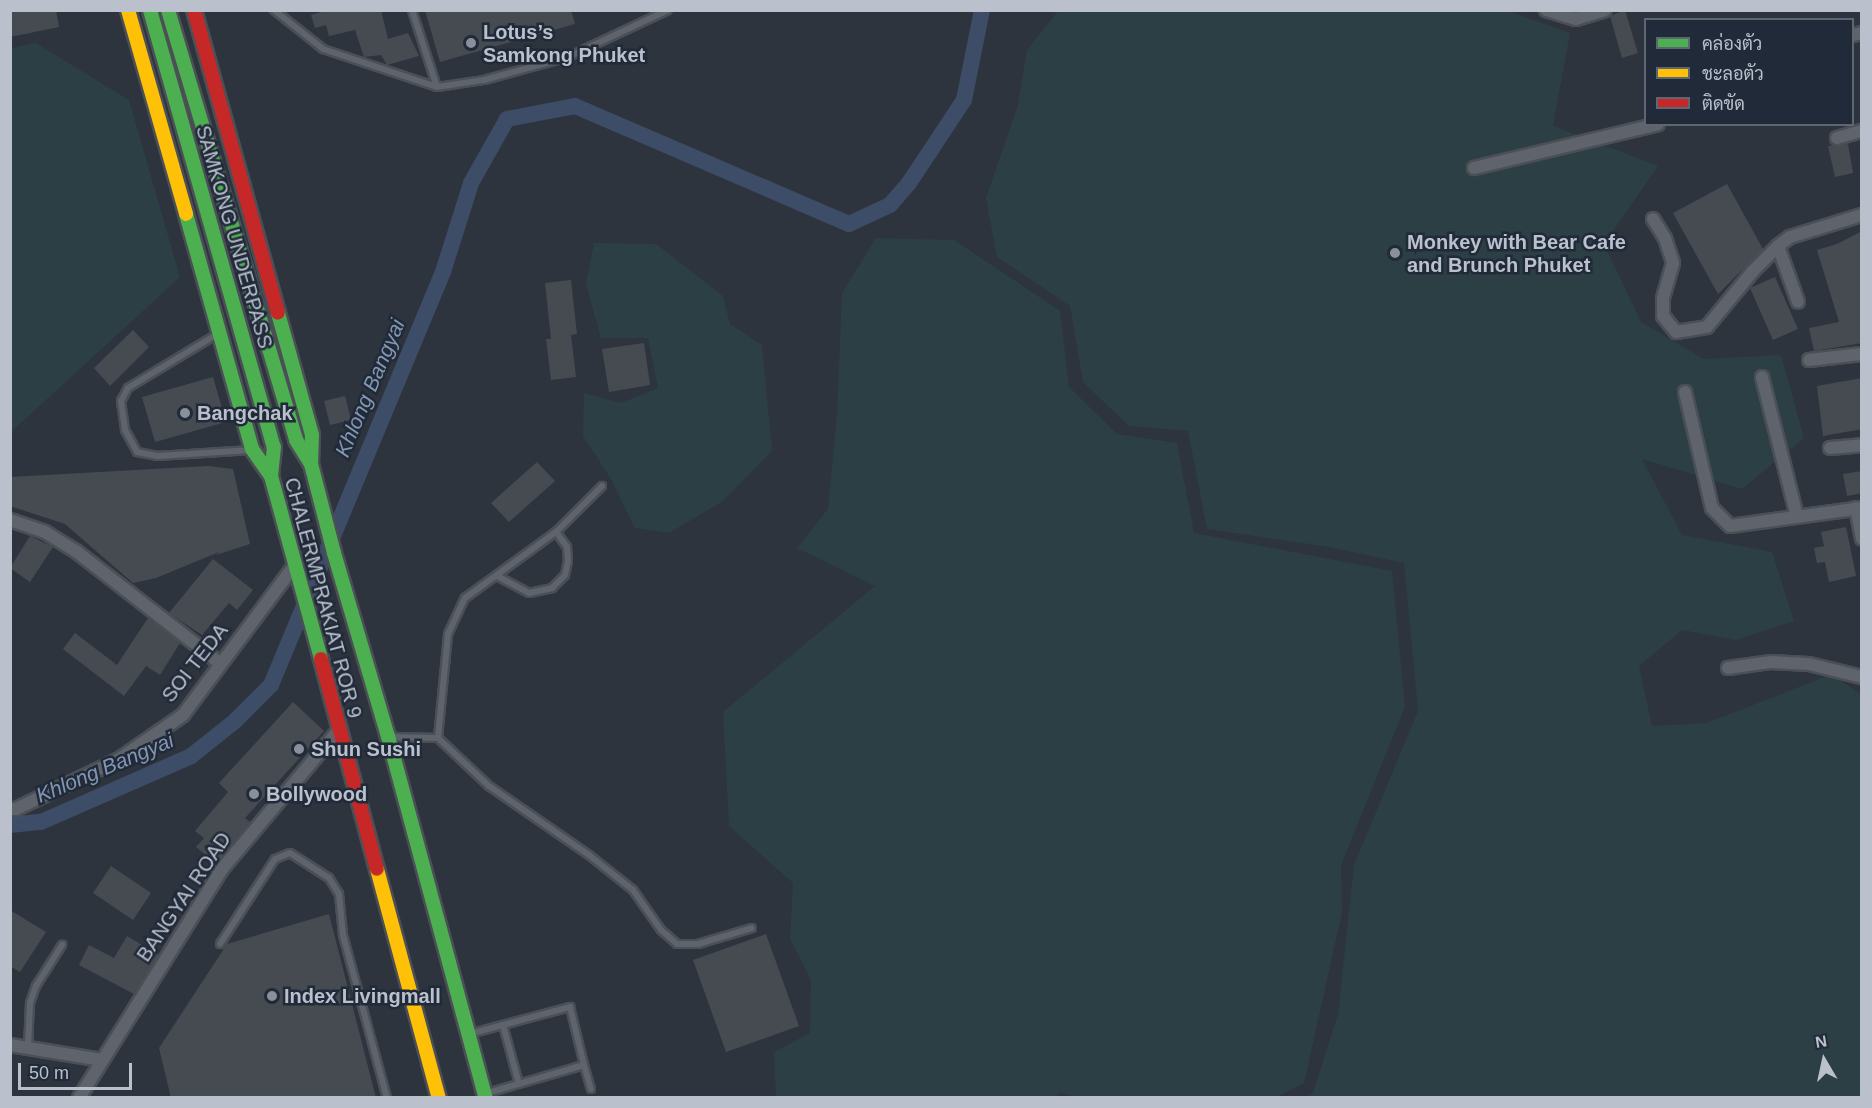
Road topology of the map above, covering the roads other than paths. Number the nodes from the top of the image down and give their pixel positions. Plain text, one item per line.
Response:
1 (128, 10) edge
2 (150, 10) edge
3 (168, 10) edge
4 (194, 10) edge
5 (274, 10) edge
6 (412, 10) edge
7 (668, 10) edge
8 (1546, 10) edge
9 (1605, 10) edge
10 (437, 87) junction
11 (1650, 126) edge
12 (1862, 131) edge
13 (1837, 138) dead end
14 (1474, 168) dead end
15 (1862, 215) edge
16 (1653, 219) dead end
17 (1778, 246) junction
18 (1798, 302) dead end
19 (219, 333) junction
20 (1862, 354) edge
21 (1809, 360) dead end
22 (1762, 377) dead end
23 (1685, 392) dead end
24 (1862, 446) edge
25 (1830, 448) dead end
26 (252, 450) junction
27 (311, 464) junction
28 (271, 476) junction
29 (602, 486) dead end
30 (1859, 508) edge
31 (1797, 516) junction
32 (10, 520) edge
33 (556, 532) junction
34 (1862, 538) edge
35 (294, 566) junction
36 (497, 576) junction
37 (221, 664) junction
38 (1728, 668) dead end
39 (1862, 676) edge
40 (338, 731) junction
41 (388, 736) junction
42 (438, 738) junction
43 (10, 809) edge
44 (752, 928) dead end
45 (220, 944) dead end
46 (62, 945) dead end
47 (503, 1025) junction
48 (469, 1035) junction
49 (10, 1045) edge
50 (28, 1047) junction
51 (102, 1060) junction
52 (585, 1065) junction
53 (519, 1084) junction
54 (591, 1089) dead end
55 (485, 1096) edge
56 (79, 1098) edge
57 (387, 1098) edge
58 (439, 1098) edge

1 - 19 main road, CHALERMPRAKIAT ROR 9
2 - 28 main road, SAMKONG UNDERPASS
3 - 27 main road, SAMKONG UNDERPASS
4 - 27 main road, CHALERMPRAKIAT ROR 9
5 - 10 lane
6 - 10 lane
7 - 10 lane
8 - 9 street
11 - 14 street
12 - 13 street
15 - 17 street
16 - 17 street
17 - 18 street
19 - 26 main road, CHALERMPRAKIAT ROR 9
19 - 26 lane
20 - 21 street
22 - 31 street
23 - 31 street
24 - 25 street
26 - 28 main road, CHALERMPRAKIAT ROR 9
27 - 41 main road, CHALERMPRAKIAT ROR 9
28 - 35 main road, CHALERMPRAKIAT ROR 9
29 - 33 lane
30 - 31 street
30 - 34 street
32 - 37 street
33 - 36 lane
33 - 36 lane
35 - 37 street, SOI TEDA
35 - 40 main road, CHALERMPRAKIAT ROR 9
36 - 42 lane
37 - 43 street, SOI TEDA
38 - 39 street
40 - 51 street, BANGYAI ROAD
40 - 58 main road, CHALERMPRAKIAT ROR 9
41 - 42 lane
41 - 48 main road, CHALERMPRAKIAT ROR 9
42 - 44 lane
45 - 57 lane
46 - 50 lane
47 - 48 lane
47 - 52 lane
47 - 53 lane
48 - 55 main road, CHALERMPRAKIAT ROR 9
49 - 50 street
50 - 51 street
51 - 56 street, BANGYAI ROAD
52 - 53 lane
52 - 54 lane
53 - 55 lane

